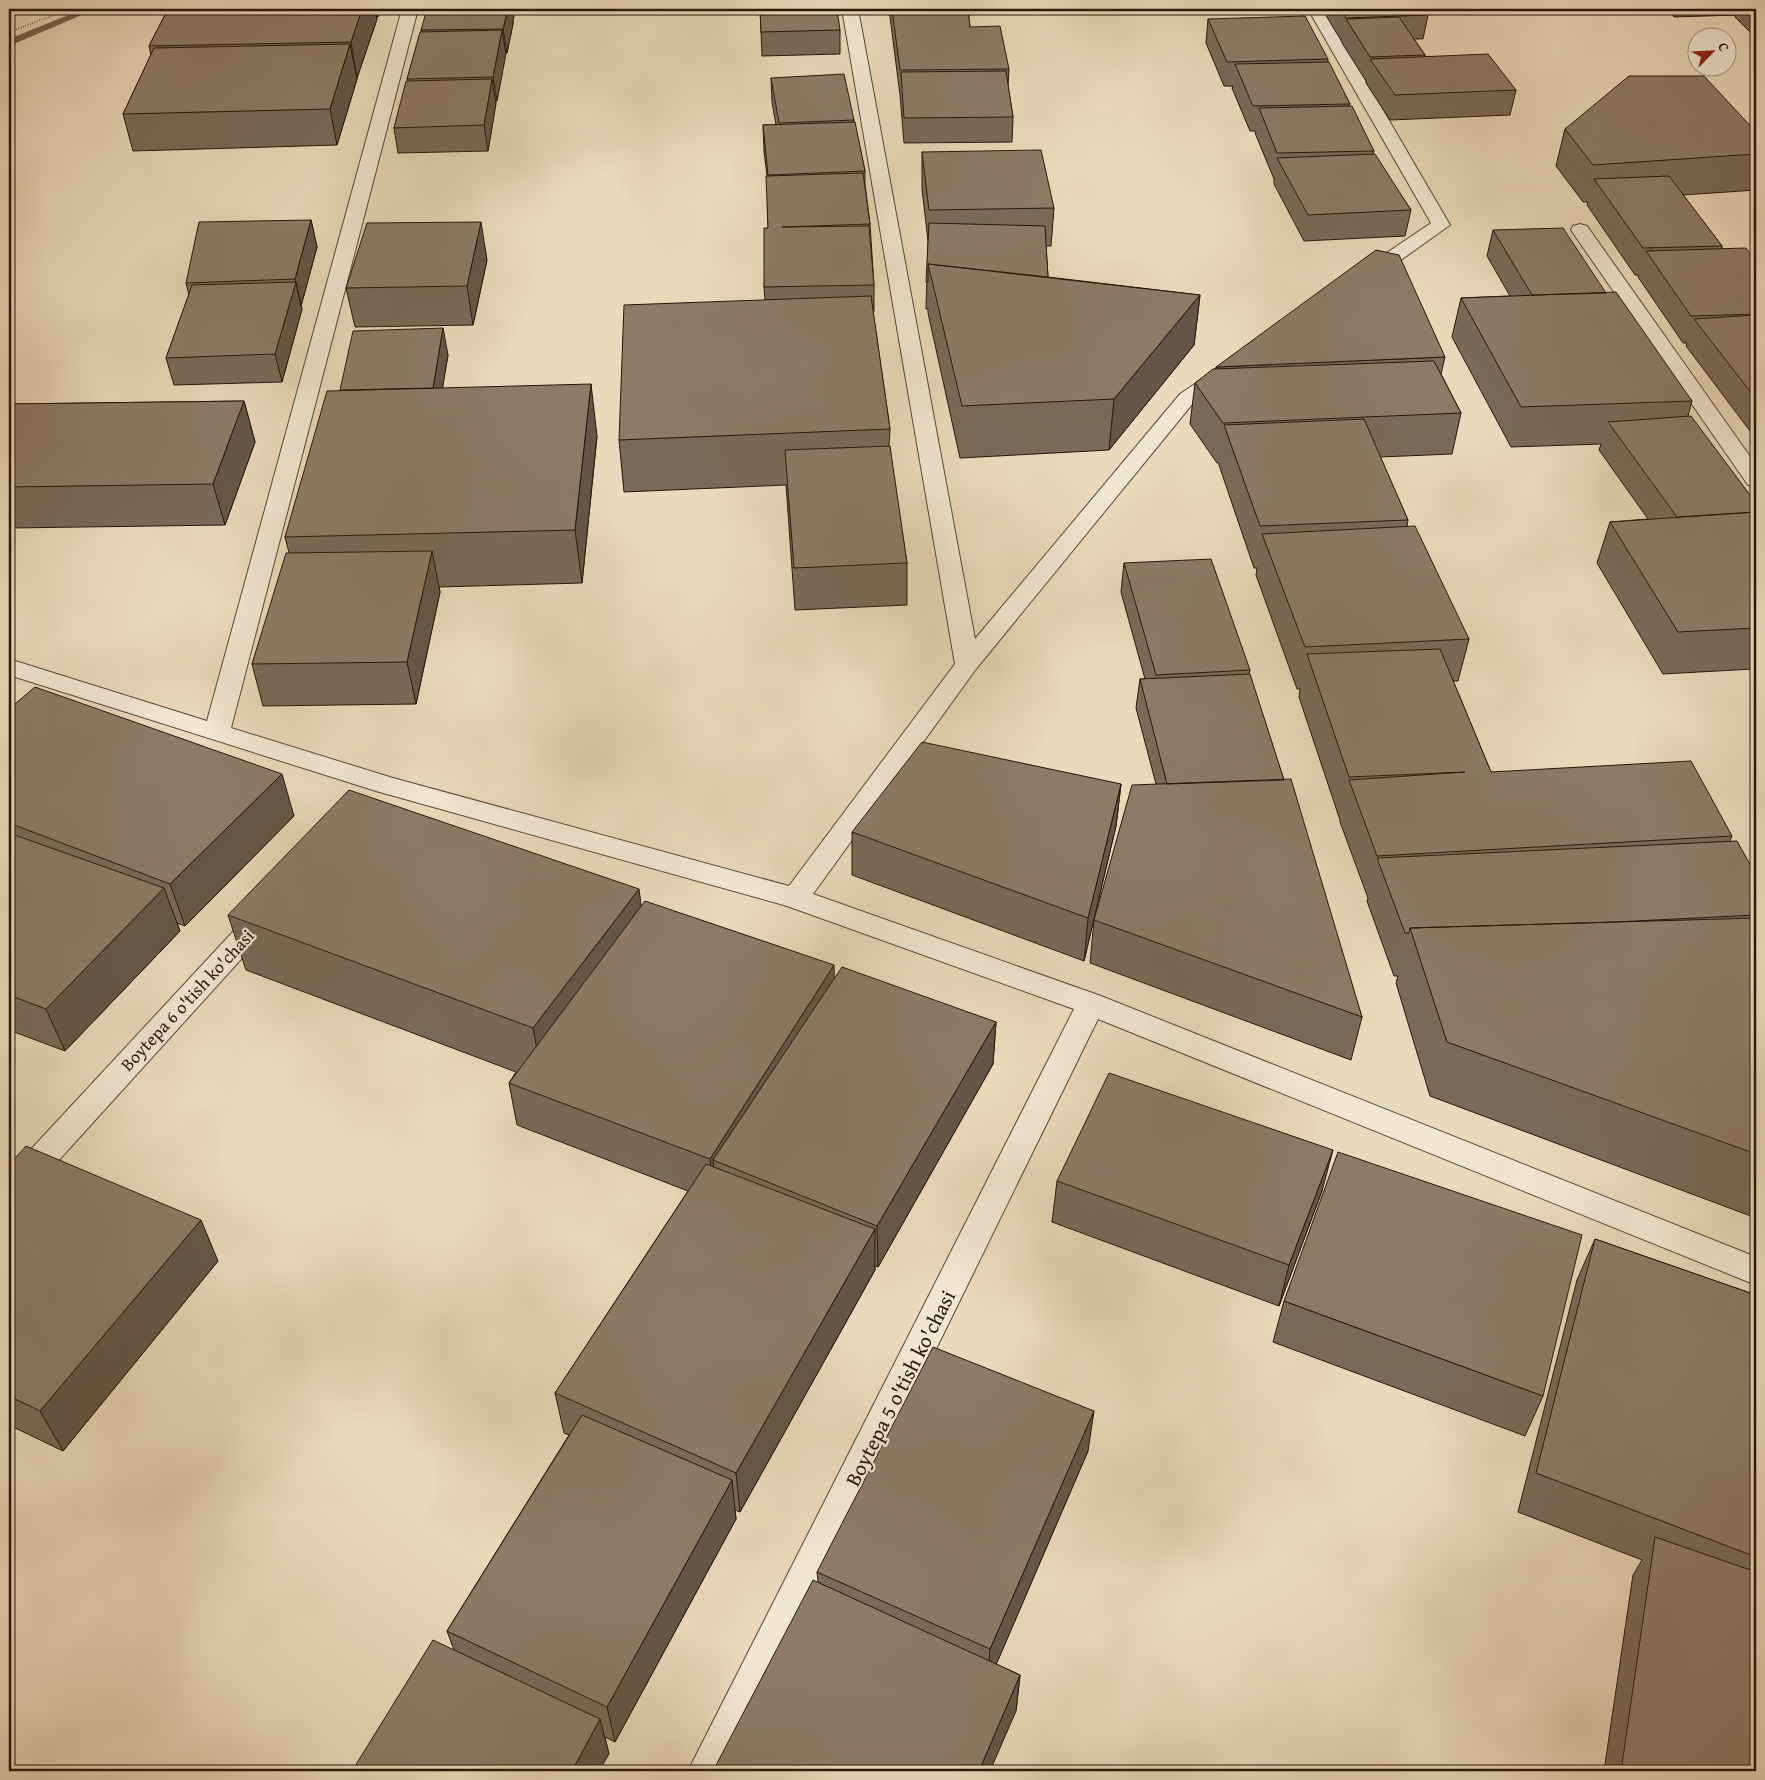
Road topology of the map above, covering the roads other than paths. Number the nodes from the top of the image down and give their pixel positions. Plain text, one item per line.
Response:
1 (410, 9) edge
2 (850, 9) edge
3 (1316, 9) edge
4 (1580, 230) dead end
5 (1351, 287) edge
6 (1244, 359) edge
7 (1756, 480) edge
8 (967, 664) junction
9 (9, 667) edge
10 (217, 732) junction
11 (385, 785) junction
12 (365, 807) edge
13 (284, 894) edge
14 (795, 898) junction
15 (1091, 1004) junction
16 (9, 1194) edge
17 (1756, 1271) edge
18 (708, 1771) edge

1 - 10 street
2 - 8 street
3 - 5 street
4 - 7 street
6 - 8 street
8 - 14 street
9 - 10 street
10 - 11 street
11 - 12 street
11 - 14 street
13 - 16 street, Boytepa 6 o'tish ko'chasi
14 - 15 street
15 - 17 street
15 - 18 street, Boytepa 5 o'tish ko'chasi

